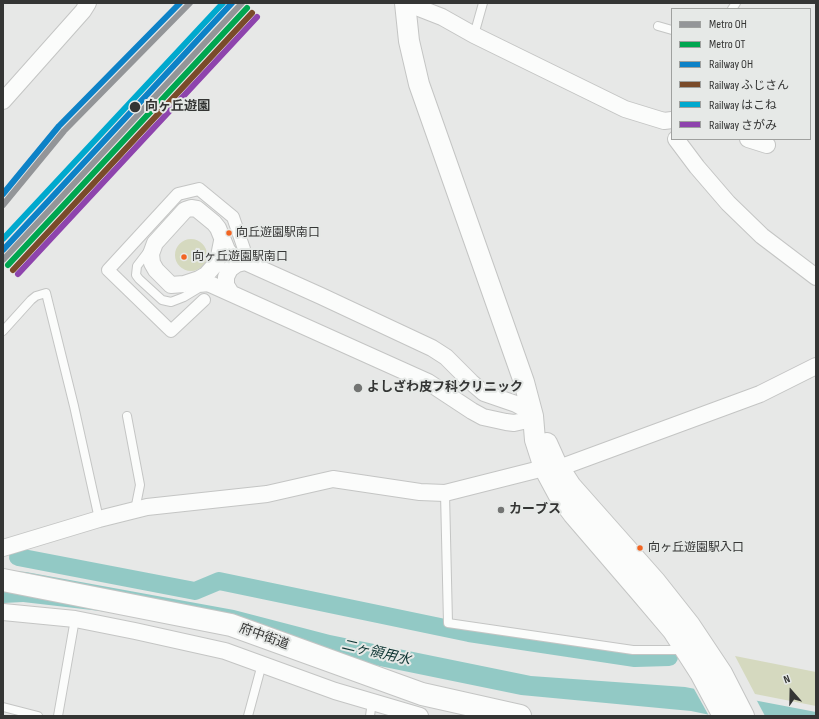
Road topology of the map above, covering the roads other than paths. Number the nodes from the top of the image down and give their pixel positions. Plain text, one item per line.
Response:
1 (88, 3) edge
2 (483, 3) edge
3 (405, 4) edge
4 (658, 26) dead end
5 (671, 30) edge
6 (474, 34) junction
7 (3, 101) edge
8 (669, 125) edge
9 (677, 140) edge
10 (751, 140) edge
11 (767, 145) dead end
12 (222, 241) junction
13 (155, 243) junction
14 (244, 256) junction
15 (816, 277) edge
16 (199, 279) junction
17 (224, 291) junction
18 (204, 300) dead end
19 (3, 331) edge
20 (816, 366) edge
21 (126, 416) dead end
22 (533, 416) junction
23 (552, 468) junction
24 (445, 493) junction
25 (135, 510) junction
26 (99, 519) junction
27 (3, 548) edge
28 (3, 580) edge
29 (3, 612) edge
30 (75, 619) junction
31 (686, 650) junction
32 (262, 664) junction
33 (3, 707) edge
34 (371, 709) edge
35 (38, 716) edge
36 (58, 716) edge
37 (248, 716) edge
38 (420, 716) edge
39 (520, 716) edge
40 (723, 716) edge
41 (744, 716) edge

1 - 7 street
2 - 6 lane
3 - 6 street
3 - 22 street
4 - 5 lane
6 - 8 street
9 - 15 street
10 - 11 street
12 - 13 street
12 - 14 street
12 - 16 street
13 - 16 street
13 - 17 lane
14 - 17 street
14 - 18 street
14 - 22 street
16 - 17 street
17 - 22 street
19 - 26 lane
20 - 23 street
21 - 25 lane
22 - 23 street
23 - 24 street
23 - 31 street
23 - 41 street
24 - 25 street
24 - 31 lane
25 - 26 street
26 - 27 street
28 - 39 main road, 府中街道
29 - 30 street
30 - 32 street
30 - 36 lane
31 - 40 street
32 - 34 street
32 - 37 lane
33 - 35 lane
34 - 38 street

